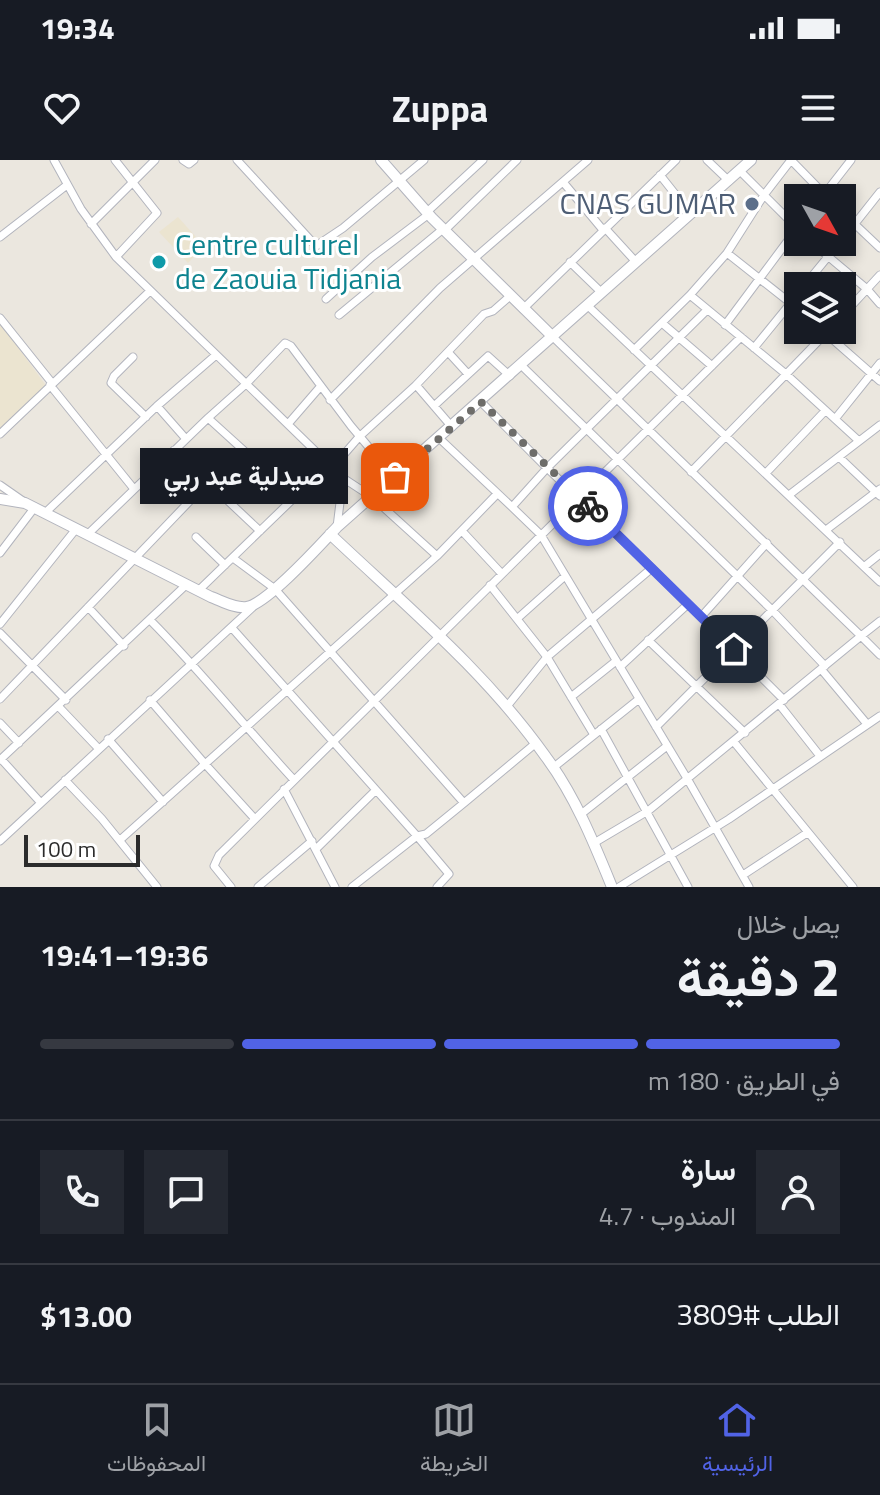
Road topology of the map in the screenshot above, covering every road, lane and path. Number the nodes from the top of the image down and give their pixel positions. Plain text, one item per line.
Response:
1 (54, 160) edge
2 (115, 160) edge
3 (155, 160) edge
4 (183, 160) edge
5 (194, 160) edge
6 (237, 160) edge
7 (381, 160) edge
8 (424, 160) edge
9 (483, 160) edge
10 (517, 160) edge
11 (588, 160) edge
12 (676, 160) edge
13 (707, 160) edge
14 (751, 160) edge
15 (791, 160) edge
16 (851, 160) edge
17 (740, 171) junction
18 (660, 175) junction
19 (133, 181) junction
20 (729, 181) junction
21 (400, 182) junction
22 (563, 182) junction
23 (812, 184) edge
24 (833, 184) edge
25 (67, 185) junction
26 (880, 192) edge
27 (764, 195) junction
28 (428, 213) junction
29 (691, 214) junction
30 (784, 214) edge
31 (856, 222) edge
32 (91, 224) junction
33 (856, 226) edge
34 (444, 229) junction
35 (604, 229) junction
36 (0, 237) edge
37 (784, 246) edge
38 (880, 248) edge
39 (727, 253) junction
40 (116, 257) junction
41 (828, 258) joint
42 (474, 260) junction
43 (570, 262) junction
44 (636, 262) junction
45 (816, 272) edge
46 (880, 275) edge
47 (760, 277) junction
48 (867, 289) junction
49 (150, 291) junction
50 (602, 293) junction
51 (690, 295) junction
52 (510, 296) junction
53 (784, 298) edge
54 (326, 299) dead end
55 (856, 301) edge
56 (880, 304) edge
57 (588, 306) junction
58 (523, 309) junction
59 (707, 310) junction
60 (784, 310) edge
61 (339, 315) dead end
62 (0, 318) edge
63 (662, 323) junction
64 (725, 325) junction
65 (553, 337) junction
66 (741, 337) junction
67 (680, 338) junction
68 (814, 344) edge
69 (840, 344) edge
70 (754, 348) junction
71 (634, 350) junction
72 (448, 352) junction
73 (216, 355) junction
74 (133, 357) dead end
75 (880, 363) edge
76 (522, 366) junction
77 (712, 366) junction
78 (652, 367) junction
79 (468, 374) junction
80 (872, 374) junction
81 (787, 375) junction
82 (510, 376) junction
83 (880, 381) edge
84 (51, 384) junction
85 (246, 384) junction
86 (416, 385) junction
87 (320, 387) junction
88 (682, 396) junction
89 (330, 400) junction
90 (619, 400) junction
91 (481, 402) junction
92 (157, 406) junction
93 (434, 406) junction
94 (825, 411) junction
95 (146, 417) junction
96 (208, 418) junction
97 (835, 419) junction
98 (288, 424) junction
99 (880, 425) edge
100 (452, 427) junction
101 (649, 428) junction
102 (586, 431) junction
103 (0, 434) edge
104 (359, 437) junction
105 (727, 437) junction
106 (439, 438) junction
107 (186, 439) junction
108 (859, 441) junction
109 (174, 450) junction
110 (106, 455) junction
111 (839, 457) junction
112 (617, 459) junction
113 (332, 466) junction
114 (547, 468) junction
115 (691, 472) junction
116 (766, 473) junction
117 (395, 477) junction
118 (343, 478) junction
119 (208, 482) junction
120 (0, 485) edge
121 (134, 489) junction
122 (879, 492) edge
123 (497, 494) junction
124 (789, 495) junction
125 (295, 497) junction
126 (372, 497) junction
127 (579, 498) junction
128 (0, 499) edge
129 (512, 507) junction
130 (35, 508) junction
131 (826, 530) junction
132 (260, 531) junction
133 (333, 531) junction
134 (462, 531) junction
135 (82, 532) junction
136 (541, 535) junction
137 (196, 537) dead end
138 (840, 542) junction
139 (767, 543) junction
140 (0, 553) edge
141 (880, 554) edge
142 (437, 556) junction
143 (233, 558) junction
144 (135, 559) junction
145 (225, 565) junction
146 (865, 566) junction
147 (652, 568) junction
148 (502, 574) junction
149 (565, 576) junction
150 (738, 578) junction
151 (802, 578) junction
152 (880, 582) edge
153 (186, 585) junction
154 (490, 585) junction
155 (275, 589) junction
156 (198, 591) junction
157 (392, 593) junction
158 (257, 603) junction
159 (688, 604) junction
160 (88, 607) junction
161 (772, 610) junction
162 (701, 617) junction
163 (518, 618) junction
164 (150, 620) junction
165 (592, 621) junction
166 (880, 621) edge
167 (0, 624) edge
168 (232, 628) junction
169 (0, 633) edge
170 (439, 636) junction
171 (861, 636) junction
172 (648, 640) junction
173 (124, 646) junction
174 (734, 649) junction
175 (329, 650) junction
176 (880, 655) edge
177 (547, 657) junction
178 (193, 662) junction
179 (618, 664) junction
180 (33, 666) junction
181 (823, 667) junction
182 (698, 685) junction
183 (287, 691) junction
184 (571, 697) junction
185 (0, 699) edge
186 (639, 699) junction
187 (66, 700) junction
188 (150, 700) junction
189 (373, 702) junction
190 (782, 702) junction
191 (508, 705) junction
192 (59, 707) junction
193 (880, 716) edge
194 (0, 723) edge
195 (867, 724) junction
196 (656, 727) junction
197 (246, 728) junction
198 (598, 732) junction
199 (745, 733) junction
200 (108, 739) junction
201 (333, 742) junction
202 (734, 742) junction
203 (19, 743) junction
204 (536, 743) junction
205 (667, 746) junction
206 (98, 748) junction
207 (820, 756) junction
208 (1, 760) edge
209 (205, 764) junction
210 (554, 767) junction
211 (628, 777) junction
212 (65, 780) junction
213 (294, 780) junction
214 (688, 780) junction
215 (284, 789) junction
216 (376, 790) junction
217 (772, 790) junction
218 (163, 802) junction
219 (41, 803) junction
220 (464, 803) junction
221 (648, 811) junction
222 (580, 815) junction
223 (254, 818) junction
224 (715, 828) junction
225 (807, 833) junction
226 (417, 836) junction
227 (120, 840) junction
228 (0, 841) edge
229 (594, 843) junction
230 (314, 845) junction
231 (671, 855) junction
232 (743, 875) junction
233 (157, 887) edge
234 (231, 887) edge
235 (258, 887) edge
236 (335, 887) edge
237 (352, 887) edge
238 (437, 887) edge
239 (612, 887) edge
240 (619, 887) edge
241 (688, 887) edge
242 (749, 887) edge
243 (853, 887) edge

1 - 25 street
2 - 19 street
3 - 19 street
4 - 5 street
6 - 21 street
7 - 21 main road
8 - 21 street
9 - 28 street
10 - 34 street
11 - 22 street
12 - 18 street
13 - 20 street
14 - 17 main road
15 - 23 street
15 - 27 street
16 - 24 street
17 - 20 main road
17 - 27 street
18 - 29 street
18 - 35 street
19 - 32 street
19 - 40 street
20 - 29 main road
21 - 28 main road
22 - 35 street
22 - 42 street
25 - 32 street
25 - 36 street
26 - 31 street
27 - 30 street
27 - 39 street
28 - 34 main road
28 - 54 street
29 - 44 main road
32 - 40 street
33 - 38 street
34 - 42 main road
34 - 61 street
35 - 43 street
35 - 44 street
37 - 47 street
39 - 47 street
39 - 51 street
40 - 49 street
41 - 45 street
41 - 48 street
42 - 52 main road
42 - 89 street
43 - 50 street
43 - 58 street
44 - 50 main road
46 - 48 street
47 - 53 street
47 - 64 street
48 - 55 street
48 - 56 street
49 - 73 street
49 - 84 street
50 - 57 main road
51 - 59 street
51 - 63 street
52 - 58 main road
52 - 72 street
57 - 65 main road
57 - 71 street
58 - 65 main road
59 - 64 street
59 - 67 street
60 - 70 street
62 - 84 street
63 - 67 street
63 - 71 street
64 - 66 street
65 - 76 main road
65 - 90 street
66 - 70 street
66 - 77 street
67 - 77 street
67 - 78 street
68 - 81 street
69 - 80 street
70 - 81 street
71 - 78 street
72 - 79 street
72 - 86 street
73 - 85 street
73 - 92 street
74 - 95 street
75 - 80 street
76 - 82 main road
76 - 102 street
77 - 88 street
78 - 88 street
78 - 90 street
79 - 82 street
79 - 93 street
80 - 83 street
80 - 97 street
81 - 94 street
81 - 105 street
82 - 91 main road
84 - 103 street
84 - 110 street
85 - 87 street
85 - 96 street
85 - 98 street
86 - 93 street
86 - 104 street
87 - 89 street
87 - 98 street
88 - 101 street
88 - 105 street
89 - 104 street
90 - 101 street
90 - 102 street
91 - 100 main road
91 - 114 street
92 - 95 street
92 - 107 street
93 - 100 street
94 - 97 street
94 - 116 street
95 - 110 street
96 - 107 street
96 - 125 street
97 - 108 street
98 - 113 street
99 - 108 street
100 - 106 main road
101 - 112 street
101 - 115 street
102 - 112 street
102 - 114 street
104 - 113 street
104 - 117 street
105 - 115 street
105 - 116 street
106 - 117 main road
106 - 123 street
107 - 109 street
108 - 111 street
109 - 119 street
109 - 121 street
110 - 121 street
110 - 130 street
111 - 122 street
111 - 124 street
112 - 127 street
112 - 150 street
113 - 118 street
113 - 125 street
114 - 127 street
114 - 129 street
115 - 139 street
116 - 124 street
117 - 126 main road
118 - 126 street
118 - 133 street
119 - 132 street
119 - 144 street
120 - 130 street
121 - 135 street
122 - 131 street
123 - 129 street
123 - 134 street
124 - 131 street
125 - 132 street
126 - 133 main road
126 - 142 street
127 - 136 street
127 - 147 street
128 - 130 main road
129 - 136 street
130 - 135 main road
130 - 140 street
131 - 138 street
132 - 143 street
133 - 155 main road
133 - 157 main road
134 - 142 street
134 - 148 street
135 - 144 main road
135 - 167 street
136 - 148 street
136 - 149 street
137 - 145 street
138 - 146 street
138 - 151 street
139 - 150 street
139 - 151 street
141 - 146 street
142 - 157 street
143 - 145 street
143 - 155 street
144 - 153 main road
144 - 160 street
145 - 156 street
146 - 152 street
147 - 159 street
147 - 165 street
148 - 154 street
149 - 163 street
149 - 165 street
150 - 161 street
150 - 162 street
151 - 161 street
151 - 171 street
153 - 156 main road
153 - 164 street
154 - 163 street
154 - 170 street
155 - 158 main road
155 - 175 street
156 - 158 main road
157 - 170 main road
157 - 175 street
158 - 168 street
159 - 162 street
159 - 172 street
160 - 173 street
160 - 180 street
161 - 174 street
161 - 181 street
162 - 174 street
163 - 177 street
164 - 173 street
164 - 178 street
165 - 177 street
165 - 179 street
166 - 171 street
168 - 178 street
168 - 183 street
169 - 180 street
170 - 189 street
170 - 191 main road
171 - 176 street
171 - 181 street
172 - 179 street
172 - 182 street
173 - 187 street
174 - 182 street
174 - 190 street
175 - 183 street
175 - 189 street
177 - 184 street
177 - 191 street
178 - 188 street
178 - 197 street
179 - 184 street
179 - 186 street
180 - 185 street
180 - 187 street
181 - 190 street
181 - 195 street
182 - 196 street
182 - 199 street
183 - 197 street
183 - 201 street
184 - 198 street
186 - 196 street
186 - 198 street
187 - 192 street
188 - 200 street
188 - 209 street
189 - 201 street
189 - 220 street
190 - 199 street
190 - 207 street
191 - 204 main road
192 - 203 street
192 - 206 street
193 - 195 street
194 - 203 street
195 - 207 street
196 - 205 street
197 - 209 street
197 - 213 street
198 - 210 street
198 - 211 street
199 - 202 street
200 - 206 street
200 - 218 street
201 - 213 street
201 - 216 street
202 - 214 street
202 - 217 street
203 - 208 street
204 - 210 main road
204 - 220 street
205 - 211 street
205 - 214 street
206 - 212 street
207 - 217 street
208 - 219 street
209 - 218 street
209 - 223 street
210 - 222 main road
211 - 221 street
211 - 222 street
212 - 219 street
212 - 227 street
213 - 215 street
214 - 221 street
214 - 224 street
215 - 223 street
215 - 230 street
216 - 226 street
216 - 230 street
217 - 224 street
217 - 225 street
218 - 227 street
219 - 228 street
220 - 226 street
221 - 229 street
221 - 231 street
222 - 229 main road
223 - 234 street
224 - 231 street
224 - 232 street
225 - 232 street
225 - 243 street
226 - 237 street
226 - 238 street
227 - 233 street
229 - 239 main road
230 - 235 street
230 - 236 street
231 - 240 street
231 - 241 street
232 - 242 street

